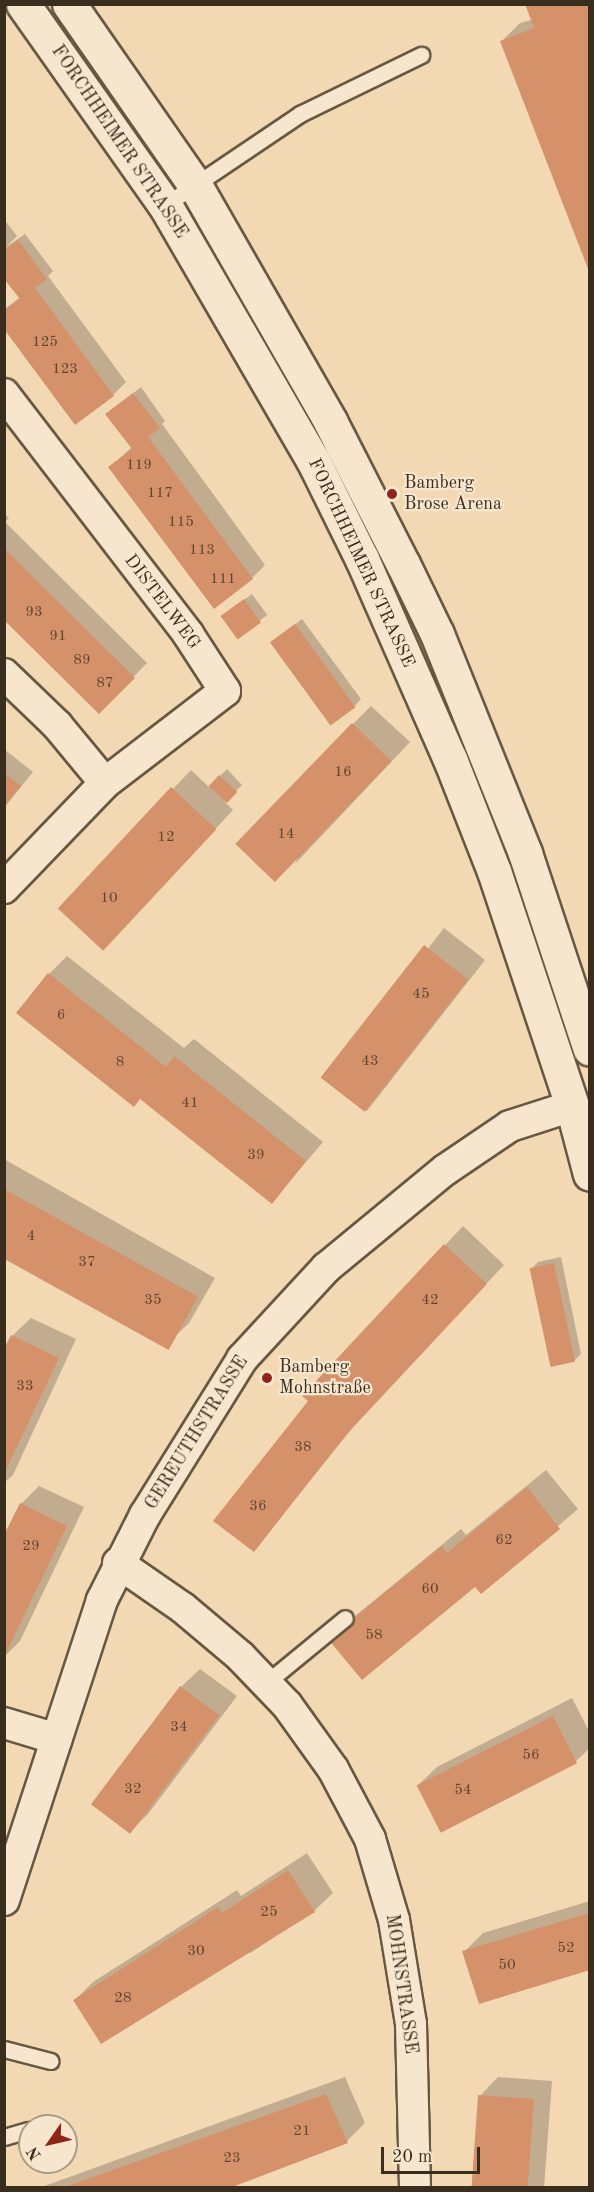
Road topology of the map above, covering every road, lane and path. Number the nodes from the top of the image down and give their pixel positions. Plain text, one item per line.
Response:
1 (23, 4) edge
2 (69, 4) edge
3 (421, 55) dead end
4 (195, 186) junction
5 (165, 205) junction
6 (4, 394) edge
7 (4, 674) edge
8 (105, 783) junction
9 (4, 888) edge
10 (590, 1049) edge
11 (581, 1104) edge
12 (590, 1174) edge
13 (118, 1563) junction
14 (345, 1618) dead end
15 (266, 1683) junction
16 (4, 1723) edge
17 (57, 1739) junction
18 (4, 1900) edge
19 (4, 2049) edge
20 (50, 2061) dead end
21 (415, 2187) edge

1 - 5 street, FORCHHEIMER STRASSE
2 - 4 street, FORCHHEIMER STRASSE
3 - 4 lane
4 - 5 lane
4 - 10 street, FORCHHEIMER STRASSE
5 - 11 street, FORCHHEIMER STRASSE
6 - 8 street, DISTELWEG
7 - 8 street
8 - 9 street, DISTELWEG
11 - 12 street, FORCHHEIMER STRASSE
11 - 13 street, GEREUTHSTRASSE
13 - 15 street, MOHNSTRASSE
13 - 17 street, GEREUTHSTRASSE
14 - 15 lane
15 - 21 street, MOHNSTRASSE
16 - 17 street
17 - 18 street, GEREUTHSTRASSE
19 - 20 lane

